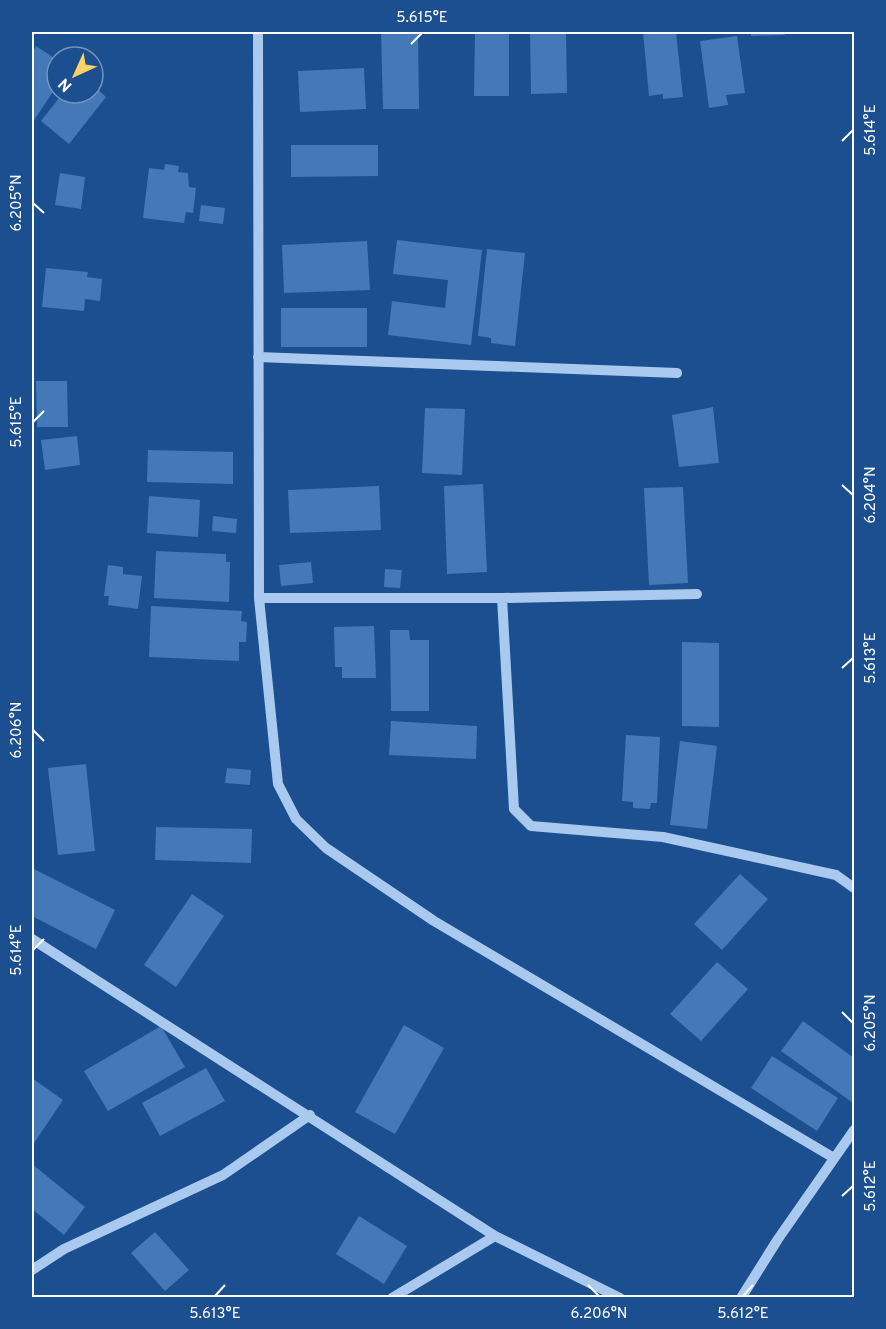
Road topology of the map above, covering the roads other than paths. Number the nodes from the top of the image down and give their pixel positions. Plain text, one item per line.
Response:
1 (258, 32) edge
2 (258, 357) junction
3 (677, 373) dead end
4 (697, 594) dead end
5 (259, 598) junction
6 (502, 598) junction
7 (855, 888) edge
8 (32, 939) edge
9 (310, 1115) junction
10 (855, 1130) edge
11 (834, 1158) junction
12 (495, 1236) junction
13 (32, 1270) edge
14 (392, 1298) edge
15 (620, 1298) edge
16 (741, 1298) edge

1 - 2 street
2 - 3 street
2 - 5 street
4 - 6 street
5 - 6 street
5 - 11 street
6 - 7 street
8 - 9 street
9 - 12 street
9 - 13 street
10 - 11 street
11 - 16 street
12 - 14 street
12 - 15 street

